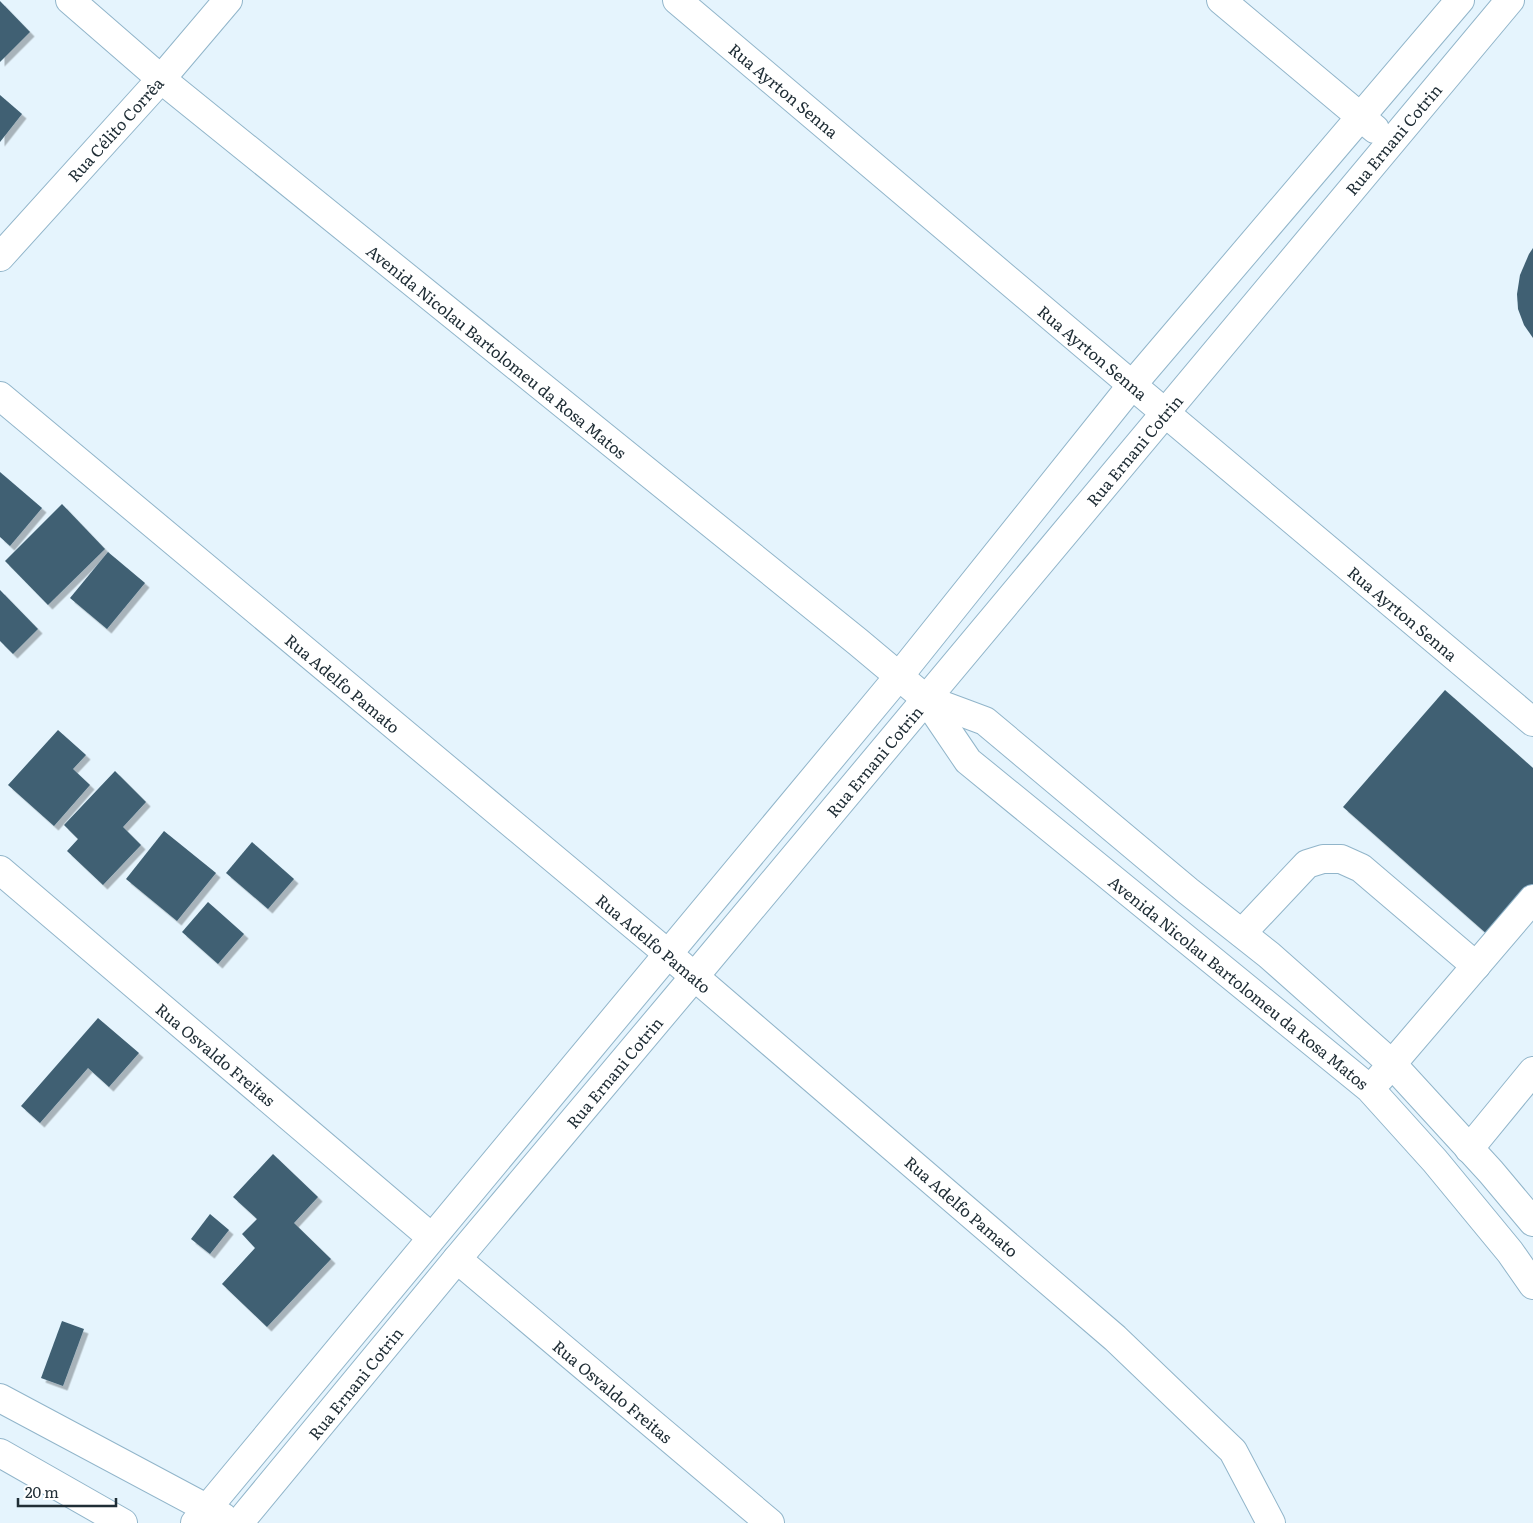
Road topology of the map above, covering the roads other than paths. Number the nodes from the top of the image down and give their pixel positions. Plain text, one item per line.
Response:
1 (70, 0) edge
2 (228, 0) edge
3 (677, 0) edge
4 (1221, 0) edge
5 (1460, 0) edge
6 (1510, 0) edge
7 (161, 79) junction
8 (1361, 116) junction
9 (1390, 142) junction
10 (0, 257) edge
11 (1132, 385) junction
12 (0, 396) edge
13 (1165, 413) junction
14 (899, 676) junction
15 (926, 699) junction
16 (1533, 722) edge
17 (0, 870) edge
18 (1533, 899) edge
19 (1242, 933) junction
20 (668, 954) junction
21 (1476, 966) junction
22 (694, 977) junction
23 (1392, 1064) junction
24 (1533, 1071) edge
25 (1370, 1089) junction
26 (1469, 1148) junction
27 (1533, 1222) edge
28 (1533, 1234) edge
29 (431, 1237) junction
30 (1510, 1252) junction
31 (457, 1259) junction
32 (1533, 1285) edge
33 (0, 1398) edge
34 (0, 1454) edge
35 (201, 1515) edge
36 (124, 1523) edge
37 (233, 1523) edge
38 (240, 1523) edge
39 (770, 1523) edge
40 (1271, 1523) edge

1 - 7 street, Avenida Nicolau Bartolomeu da Rosa Matos
2 - 7 street, Rua Célito Corrêa
3 - 11 street, Rua Ayrton Senna
4 - 8 street
5 - 8 street, Rua Ernani Cotrin
6 - 9 street, Rua Ernani Cotrin
7 - 10 street, Rua Célito Corrêa
7 - 14 street, Avenida Nicolau Bartolomeu da Rosa Matos
8 - 9 street
8 - 11 street, Rua Ernani Cotrin
9 - 13 street, Rua Ernani Cotrin
11 - 13 street, Rua Ayrton Senna
11 - 14 street, Rua Ernani Cotrin
12 - 20 street, Rua Adelfo Pamato
13 - 15 street, Rua Ernani Cotrin
13 - 16 street, Rua Ayrton Senna
14 - 15 street, Avenida Nicolau Bartolomeu da Rosa Matos
14 - 20 street, Rua Ernani Cotrin
15 - 19 street, Avenida Nicolau Bartolomeu da Rosa Matos
15 - 22 street, Rua Ernani Cotrin
15 - 25 street, Avenida Nicolau Bartolomeu da Rosa Matos
17 - 29 street, Rua Osvaldo Freitas
18 - 21 street
19 - 21 street
19 - 23 street, Avenida Nicolau Bartolomeu da Rosa Matos
20 - 22 street, Rua Adelfo Pamato
20 - 29 street, Rua Ernani Cotrin
21 - 23 street
22 - 31 street, Rua Ernani Cotrin
22 - 40 street, Rua Adelfo Pamato
23 - 25 street
23 - 26 street, Avenida Nicolau Bartolomeu da Rosa Matos
24 - 26 street
25 - 30 street, Avenida Nicolau Bartolomeu da Rosa Matos
26 - 27 street, Avenida Nicolau Bartolomeu da Rosa Matos
28 - 30 street
29 - 35 street, Rua Ernani Cotrin
30 - 32 street, Avenida Nicolau Bartolomeu da Rosa Matos
31 - 38 street, Rua Ernani Cotrin
31 - 39 street, Rua Osvaldo Freitas
33 - 35 street
34 - 36 street
35 - 37 street

